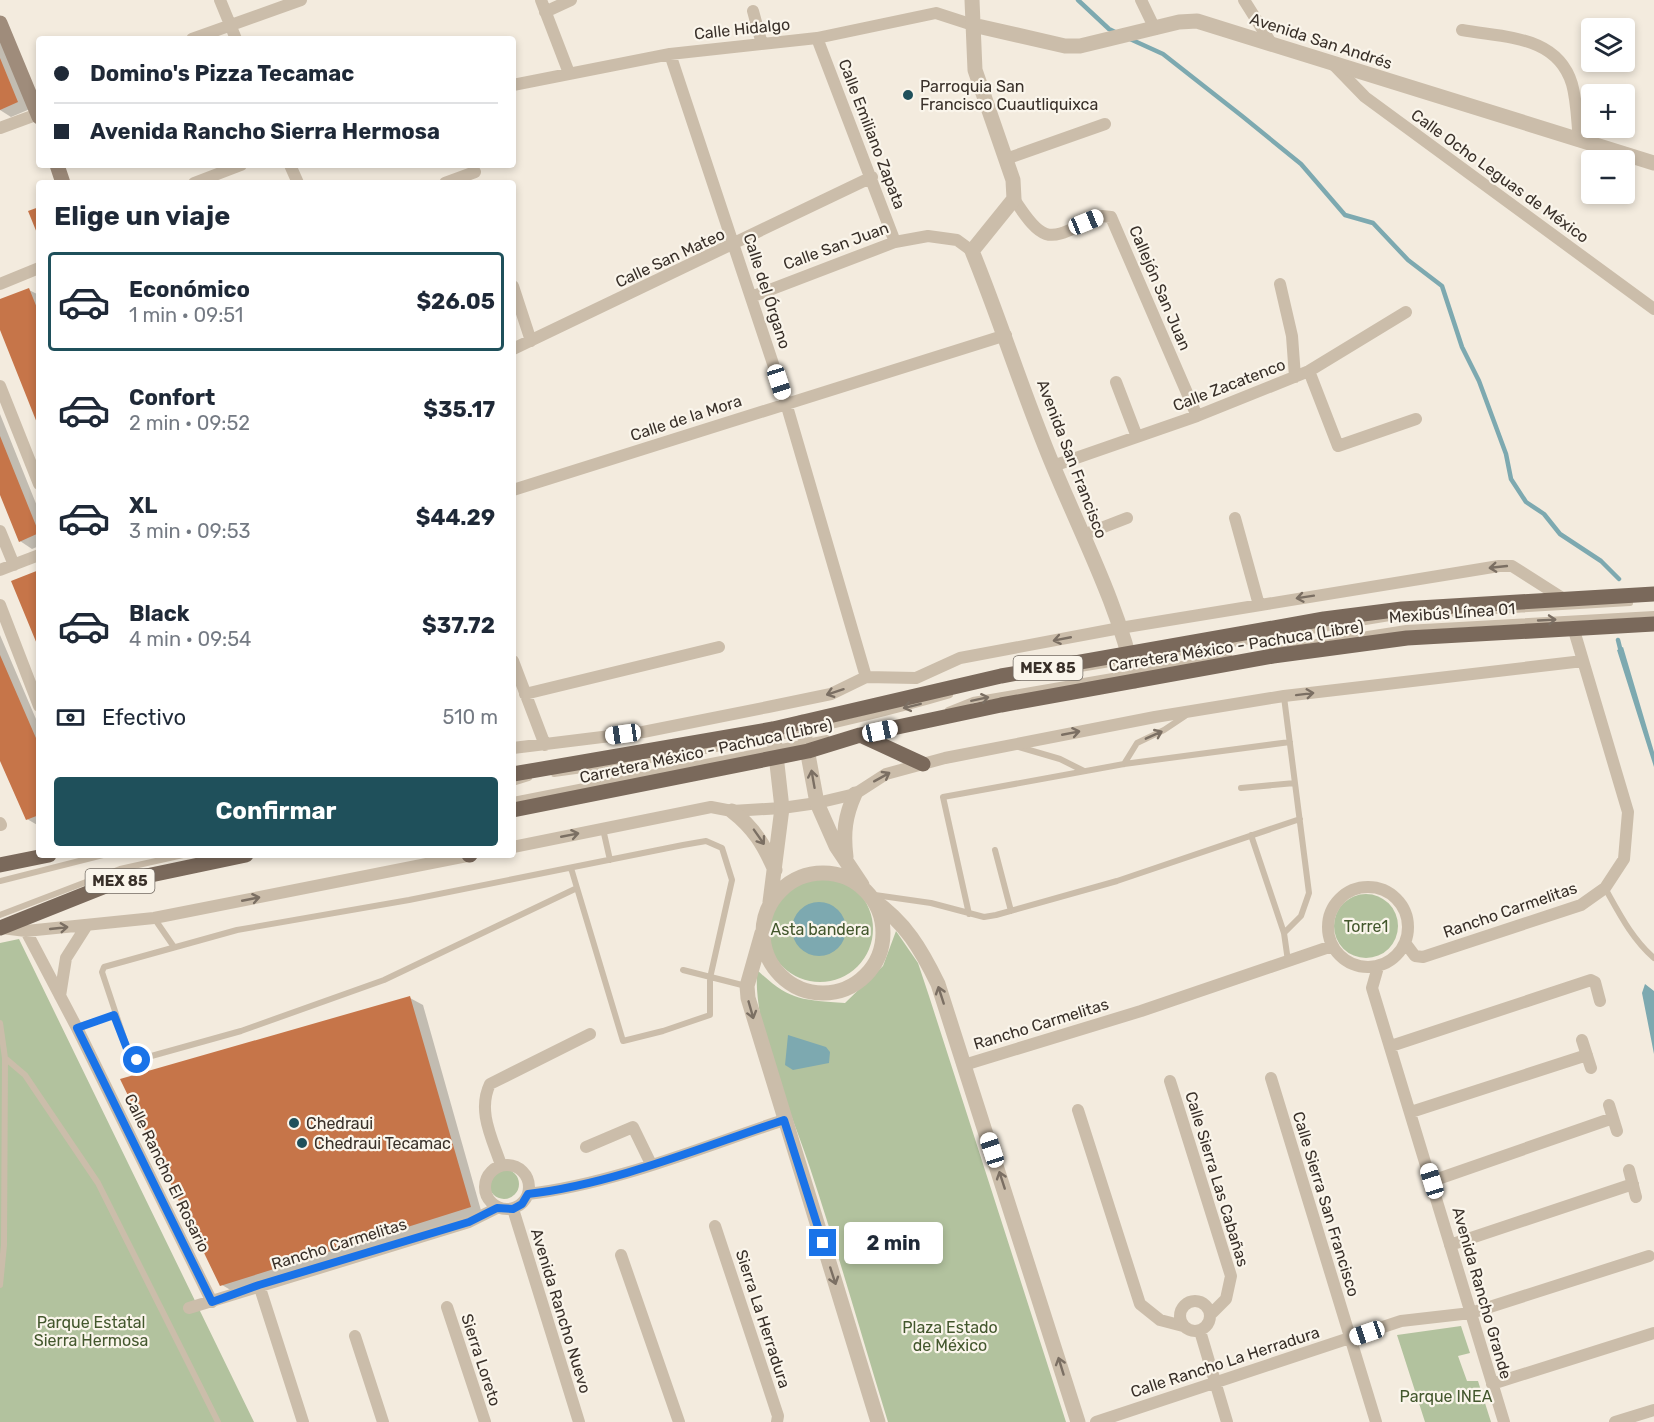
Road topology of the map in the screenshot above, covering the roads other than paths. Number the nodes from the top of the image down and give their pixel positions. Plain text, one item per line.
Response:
1 (220, 0) edge
2 (301, 0) edge
3 (571, 0) edge
4 (972, 0) edge
5 (1141, 0) edge
6 (1244, 0) edge
7 (280, 3) edge
8 (543, 6) edge
9 (753, 10) dead end
10 (0, 23) edge
11 (230, 25) junction
12 (973, 25) junction
13 (1155, 29) junction
14 (1462, 30) dead end
15 (200, 36) edge
16 (235, 36) edge
17 (817, 38) junction
18 (1272, 43) junction
19 (762, 44) junction
20 (670, 54) junction
21 (1332, 63) junction
22 (569, 73) junction
23 (516, 84) edge
24 (36, 104) edge
25 (36, 107) edge
26 (1106, 124) dead end
27 (0, 128) edge
28 (1580, 140) junction
29 (1006, 159) junction
30 (1654, 163) edge
31 (235, 168) edge
32 (476, 174) edge
33 (872, 177) junction
34 (217, 178) edge
35 (455, 180) edge
36 (1014, 199) junction
37 (895, 242) junction
38 (735, 245) junction
39 (972, 251) junction
40 (36, 269) edge
41 (0, 284) edge
42 (1280, 284) dead end
43 (516, 295) edge
44 (751, 297) junction
45 (1654, 309) edge
46 (1406, 312) dead end
47 (1006, 335) junction
48 (531, 341) junction
49 (516, 348) edge
50 (1310, 371) junction
51 (1294, 377) junction
52 (1116, 382) dead end
53 (0, 386) edge
54 (786, 403) junction
55 (1197, 416) junction
56 (1416, 419) dead end
57 (1137, 437) junction
58 (1053, 466) junction
59 (36, 476) edge
60 (516, 489) edge
61 (1128, 518) dead end
62 (1235, 518) dead end
63 (0, 531) edge
64 (1083, 535) junction
65 (36, 556) edge
66 (14, 565) junction
67 (0, 570) edge
68 (1654, 594) edge
69 (1654, 600) edge
70 (1567, 601) junction
71 (0, 605) edge
72 (1259, 605) junction
73 (1654, 614) edge
74 (1648, 624) edge
75 (1580, 627) junction
76 (1120, 628) junction
77 (719, 647) dead end
78 (1582, 661) junction
79 (1132, 667) junction
80 (516, 669) edge
81 (867, 677) junction
82 (916, 678) junction
83 (919, 693) junction
84 (525, 694) junction
85 (1284, 696) junction
86 (36, 698) edge
87 (801, 700) junction
88 (768, 707) junction
89 (1191, 711) junction
90 (643, 732) junction
91 (860, 735) junction
92 (805, 737) junction
93 (1290, 742) junction
94 (775, 743) junction
95 (546, 744) junction
96 (1012, 745) junction
97 (516, 748) edge
98 (649, 750) junction
99 (923, 764) junction
100 (1124, 764) junction
101 (1084, 771) junction
102 (516, 775) edge
103 (516, 776) edge
104 (1295, 783) junction
105 (1240, 788) dead end
106 (855, 794) junction
107 (516, 799) edge
108 (817, 803) junction
109 (782, 808) junction
110 (516, 809) edge
111 (732, 811) junction
112 (1300, 819) junction
113 (603, 829) junction
114 (1251, 835) junction
115 (516, 846) edge
116 (995, 850) dead end
117 (36, 858) edge
118 (91, 858) edge
119 (170, 858) edge
120 (232, 858) edge
121 (456, 858) edge
122 (610, 860) junction
123 (846, 862) junction
124 (0, 865) edge
125 (571, 868) junction
126 (776, 871) junction
127 (0, 881) edge
128 (577, 888) junction
129 (1605, 888) junction
130 (868, 894) junction
131 (770, 903) junction
132 (1011, 911) junction
133 (969, 914) junction
134 (0, 915) edge
135 (154, 918) junction
136 (87, 924) junction
137 (0, 928) edge
138 (26, 931) junction
139 (762, 933) junction
140 (1284, 933) junction
141 (1406, 944) junction
142 (174, 946) junction
143 (1332, 946) junction
144 (1654, 958) edge
145 (1288, 961) junction
146 (1378, 967) junction
147 (683, 970) dead end
148 (710, 978) junction
149 (747, 986) junction
150 (60, 996) junction
151 (1600, 1001) dead end
152 (114, 1015) junction
153 (0, 1023) edge
154 (77, 1028) junction
155 (590, 1034) dead end
156 (1582, 1040) dead end
157 (1391, 1046) junction
158 (1587, 1055) junction
159 (5, 1058) junction
160 (964, 1065) junction
161 (1591, 1068) dead end
162 (1271, 1078) dead end
163 (1170, 1081) dead end
164 (1610, 1105) dead end
165 (1078, 1110) dead end
166 (1411, 1112) junction
167 (1613, 1118) junction
168 (784, 1120) junction
169 (1617, 1131) dead end
170 (586, 1147) dead end
171 (651, 1164) junction
172 (501, 1165) junction
173 (1629, 1170) dead end
174 (1432, 1181) junction
175 (1633, 1184) junction
176 (528, 1194) junction
177 (1636, 1197) dead end
178 (497, 1208) junction
179 (513, 1209) junction
180 (715, 1226) dead end
181 (1450, 1245) junction
182 (621, 1255) dead end
183 (1649, 1256) dead end
184 (0, 1285) edge
185 (259, 1285) junction
186 (212, 1302) junction
187 (447, 1307) dead end
188 (189, 1308) dead end
189 (1471, 1313) junction
190 (1210, 1316) junction
191 (1183, 1326) junction
192 (1200, 1331) junction
193 (1654, 1333) edge
194 (355, 1336) dead end
195 (1350, 1339) junction
196 (1216, 1384) junction
197 (1492, 1384) junction
198 (1654, 1410) edge
199 (218, 1422) edge
200 (303, 1422) edge
201 (383, 1422) edge
202 (484, 1422) edge
203 (579, 1422) edge
204 (679, 1422) edge
205 (777, 1422) edge
206 (878, 1422) edge
207 (1078, 1422) edge
208 (1096, 1422) edge
209 (1227, 1422) edge
210 (1376, 1422) edge
211 (1504, 1422) edge
212 (1615, 1422) edge

1 - 11 street
2 - 7 street
3 - 8 street
4 - 12 street
5 - 13 street
6 - 18 street
7 - 11 street
8 - 22 street
9 - 19 street
10 - 24 main road
11 - 15 street
11 - 16 street
12 - 13 street, Avenida San Andrés
12 - 17 street, Calle Hidalgo
12 - 29 street
13 - 18 street, Avenida San Andrés
14 - 28 street
17 - 19 street, Calle Hidalgo
17 - 33 street, Calle Emiliano Zapata
18 - 21 street, Avenida San Andrés
19 - 20 street, Calle Hidalgo
20 - 22 street, Calle Hidalgo
20 - 38 street, Calle del Órgano
21 - 28 street, Avenida San Andrés
21 - 45 street, Calle Ocho Leguas de México
22 - 23 street, Calle Hidalgo
25 - 27 street
26 - 29 street
28 - 30 street, Avenida San Andrés
29 - 36 street
31 - 34 street
32 - 35 street
33 - 37 street, Calle Emiliano Zapata
33 - 38 street, Calle San Mateo
36 - 39 street
36 - 55 street, Callejón San Juan
37 - 39 street, Calle San Juan
37 - 44 street, Calle San Juan
38 - 44 street, Calle del Órgano
38 - 48 street, Calle San Mateo
39 - 47 street, Avenida San Francisco
40 - 41 street
42 - 51 street
43 - 48 street
44 - 54 street, Calle del Órgano
46 - 50 street, Calle Zacatenco
47 - 54 street, Calle de la Mora
47 - 58 street, Avenida San Francisco
48 - 49 street, Calle San Mateo
50 - 51 street, Calle Zacatenco
50 - 56 street
51 - 55 street, Calle Zacatenco
52 - 57 street
53 - 59 street
54 - 60 street, Calle de la Mora
54 - 81 street, Calle del Órgano
55 - 57 street, Calle Zacatenco
57 - 58 street, Calle Zacatenco
58 - 64 street, Avenida San Francisco
61 - 64 street
62 - 72 street
63 - 66 street
64 - 76 street, Avenida San Francisco
65 - 66 street
66 - 67 street
68 - 70 main road, Carretera México - Pachuca (Libre) / MEX 85
69 - 79 lane, Mexibús Línea 01
70 -> 72 street
70 - 79 main road, Carretera México - Pachuca (Libre) / MEX 85
71 - 86 street
72 - 76 street
79 -> 73 lane, Mexibús Línea 01
74 - 75 main road, Carretera México - Pachuca (Libre) / MEX 85
75 - 78 street, Rancho Carmelitas
75 - 79 main road, Carretera México - Pachuca (Libre) / MEX 85
76 - 79 street, Avenida San Francisco
76 -> 82 street
77 - 84 street
85 -> 78 street
78 - 129 street, Rancho Carmelitas
79 - 83 main road, Carretera México - Pachuca (Libre) / MEX 85
79 - 91 main road, Carretera México - Pachuca (Libre) / MEX 85
92 -> 79 lane, Mexibús Línea 01
79 -> 92 lane, Mexibús Línea 01
80 - 84 street
81 - 82 street
81 -> 87 street
82 - 83 street
83 - 92 main road, Carretera México - Pachuca (Libre) / MEX 85
84 - 95 street
85 - 89 street
85 - 93 lane
87 - 88 street
87 - 92 street
88 - 90 street
88 - 94 street
96 -> 89 street
100 -> 89 lane
90 - 95 street
90 - 98 street
91 - 92 main road, Carretera México - Pachuca (Libre) / MEX 85
91 - 99 main road
92 - 94 main road, Carretera México - Pachuca (Libre) / MEX 85
92 - 94 main road, Carretera México - Pachuca (Libre) / MEX 85
108 -> 92 street
93 - 100 lane
93 - 104 lane
94 - 98 main road, Carretera México - Pachuca (Libre) / MEX 85
94 - 103 lane
94 - 107 lane
94 - 109 street
94 - 110 main road, Carretera México - Pachuca (Libre) / MEX 85
95 - 97 street
96 - 99 street
96 - 101 lane
98 - 102 main road, Carretera México - Pachuca (Libre) / MEX 85
106 -> 99 street
100 - 101 lane
101 - 133 lane
104 - 105 lane
104 - 112 lane
106 - 108 street
106 - 123 street
108 - 109 street
108 - 123 street
109 - 111 street
109 - 126 street
111 - 113 street
111 -> 126 street
112 - 114 lane
112 - 140 lane
115 -> 113 street
113 - 122 lane
114 - 132 lane
114 - 140 lane
116 - 132 lane
117 - 124 main road
118 - 127 lane
119 - 134 lane
120 - 137 main road, MEX 85
135 -> 121 street
122 - 125 lane
122 - 148 lane
123 - 130 street
125 - 128 lane
125 - 142 lane
126 - 131 street
128 - 148 lane
128 - 152 lane
129 - 141 street, Rancho Carmelitas
129 - 144 lane
130 - 131 street
130 - 133 lane
130 - 139 street
160 -> 130 street
131 - 139 street
132 - 133 lane
135 - 136 street
135 - 142 lane
138 -> 136 street
136 - 150 street
137 - 138 street
138 - 150 street, Calle Rancho El Rosario
139 - 149 street
140 - 145 lane
141 - 143 street
141 - 146 street
142 - 152 lane
143 - 145 street, Rancho Carmelitas
143 - 146 street
145 - 160 street, Rancho Carmelitas
146 - 157 street, Avenida Rancho Grande
147 - 148 lane
148 - 149 lane
149 -> 168 street
150 - 154 street, Calle Rancho El Rosario
151 - 157 street
152 - 154 lane
153 - 159 lane
154 - 186 street, Calle Rancho El Rosario
155 - 172 street
156 - 158 street
157 - 166 street, Avenida Rancho Grande
158 - 161 street
158 - 166 street
159 - 184 lane
159 - 199 lane
207 -> 160 street
162 - 195 street, Calle Sierra San Francisco
163 - 190 street, Calle Sierra Las Cabañas
164 - 167 street
165 - 191 street
166 - 174 street, Avenida Rancho Grande
167 - 169 street
167 - 174 street
168 - 171 street
168 -> 206 street
170 - 171 street
171 - 176 street
172 - 176 street
172 - 178 street
173 - 175 street
174 - 181 street, Avenida Rancho Grande
175 - 177 street
175 - 181 street
176 - 179 street
178 - 179 street
178 - 185 street, Rancho Carmelitas
179 - 203 street, Avenida Rancho Nuevo
180 - 205 street, Sierra La Herradura
181 - 189 street, Avenida Rancho Grande
182 - 204 street
183 - 189 street, Calle Rancho La Herradura
185 - 186 street, Rancho Carmelitas
185 - 200 street
186 - 188 street, Rancho Carmelitas
187 - 202 street, Sierra Loreto
189 - 195 street, Calle Rancho La Herradura
189 - 197 street, Avenida Rancho Grande
190 - 191 street
190 - 192 street
191 - 192 street
192 - 196 street
193 - 197 street
194 - 201 street
195 - 196 street, Calle Rancho La Herradura
195 - 210 street, Calle Sierra San Francisco
196 - 208 street, Calle Rancho La Herradura
196 - 209 street
197 - 211 street, Avenida Rancho Grande
198 - 212 street

